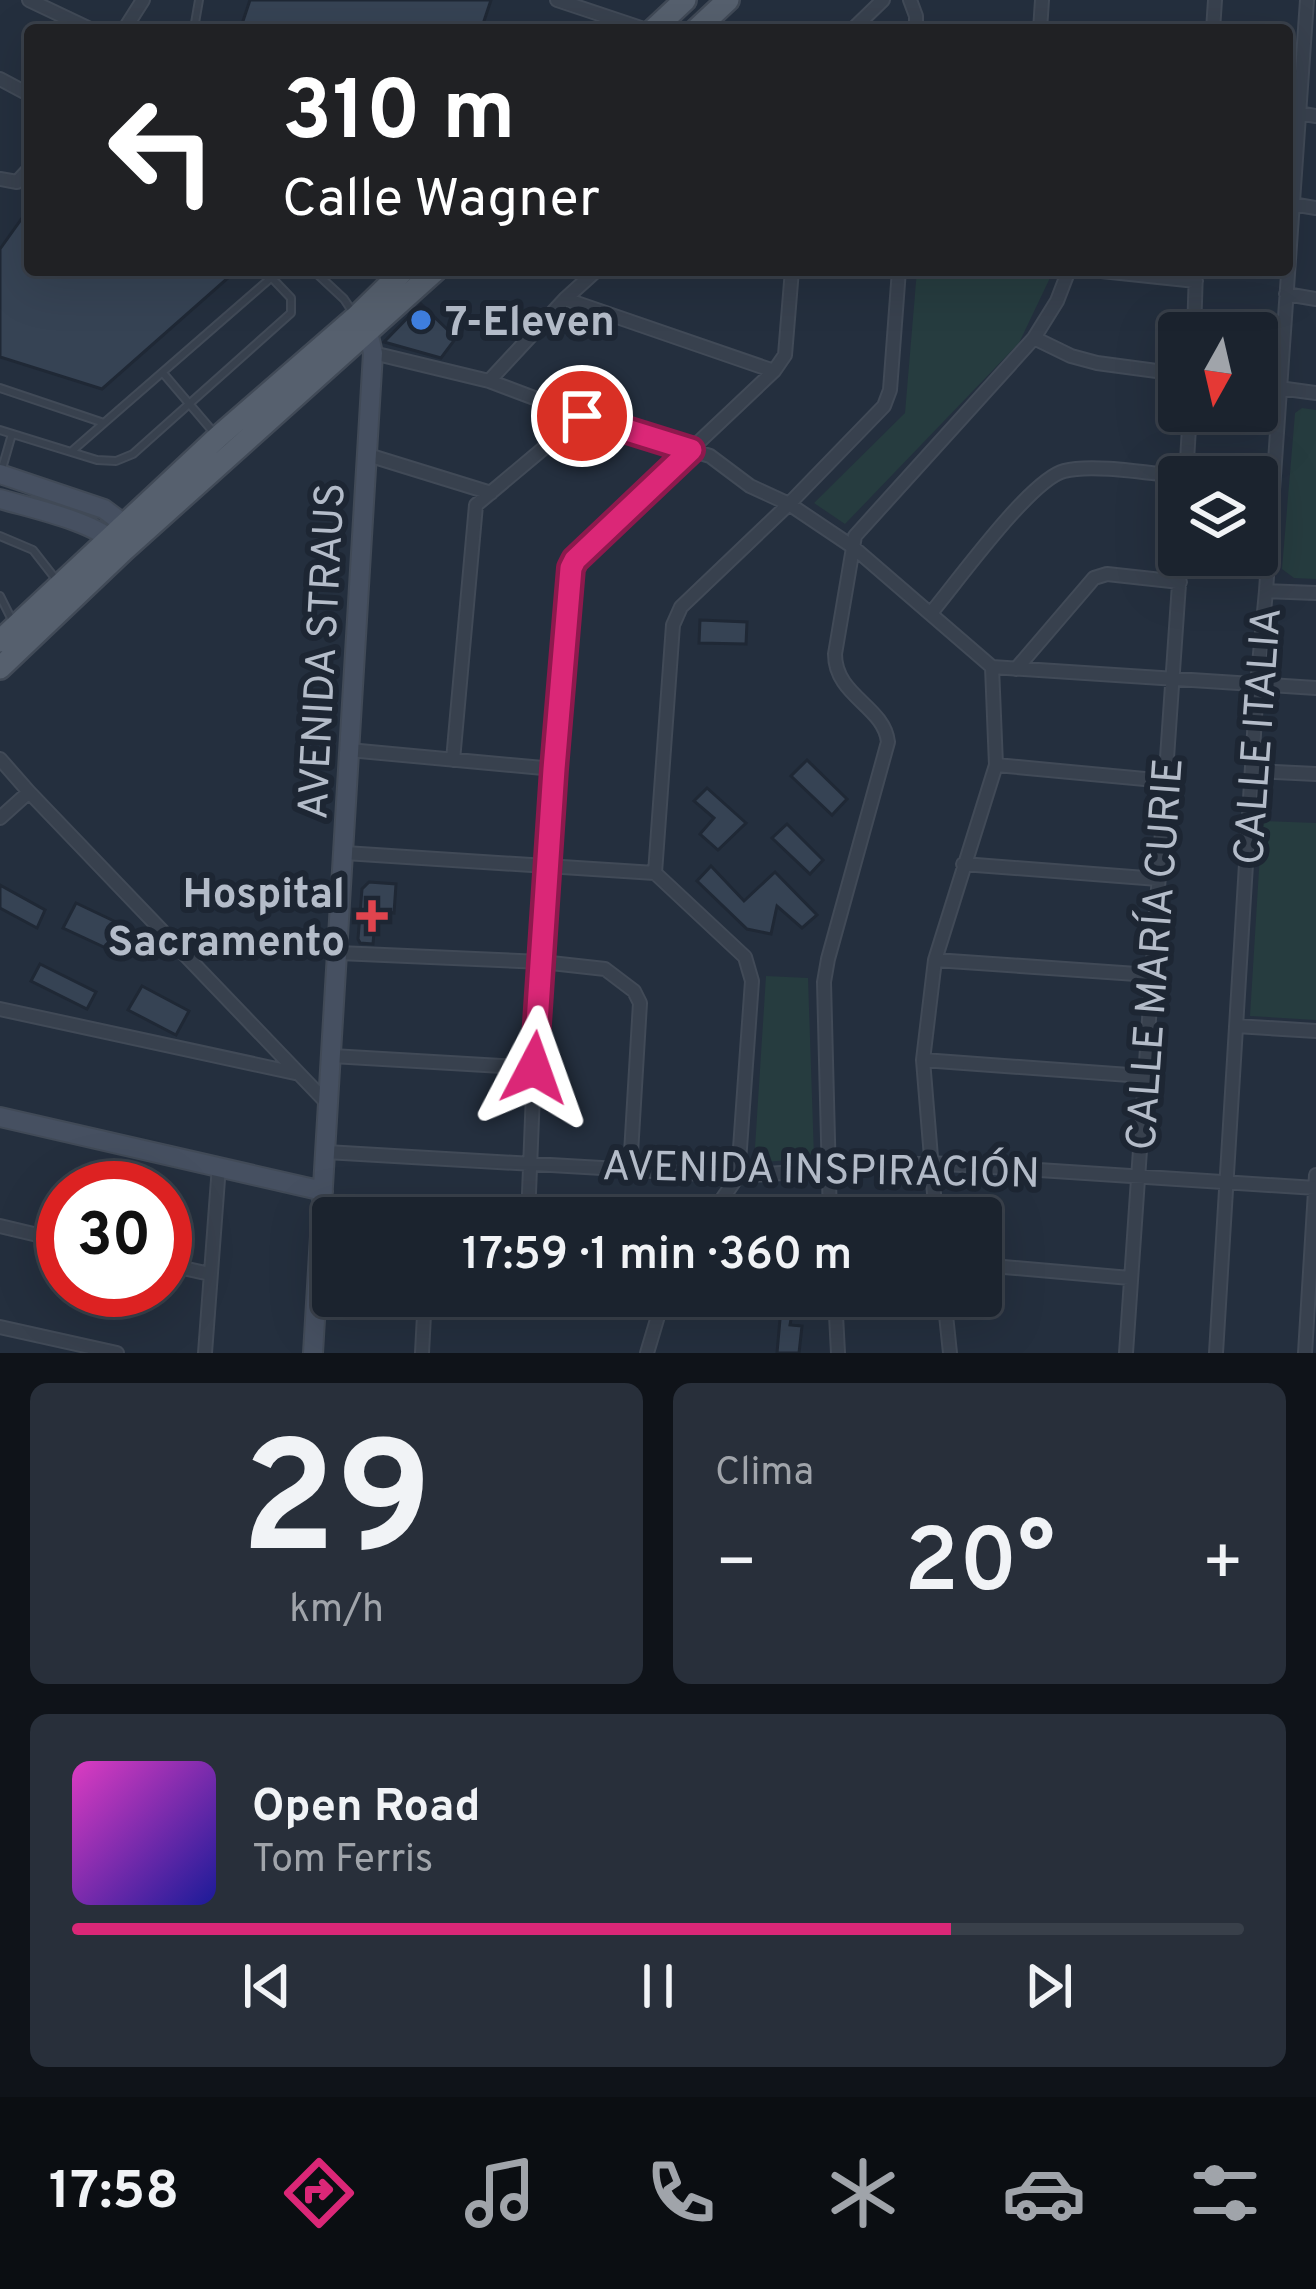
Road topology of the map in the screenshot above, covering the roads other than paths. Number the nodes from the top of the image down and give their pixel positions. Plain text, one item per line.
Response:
1 (29, 0) edge
2 (199, 0) edge
3 (557, 0) edge
4 (685, 0) edge
5 (728, 0) edge
6 (884, 0) edge
7 (1307, 0) edge
8 (1311, 18) edge
9 (196, 23) dead end
10 (79, 24) edge
11 (631, 24) edge
12 (657, 24) edge
13 (702, 24) edge
14 (858, 24) edge
15 (1294, 83) edge
16 (1298, 113) junction
17 (1316, 116) edge
18 (1293, 189) edge
19 (320, 276) edge
20 (400, 276) edge
21 (429, 276) edge
22 (590, 276) edge
23 (791, 276) edge
24 (898, 276) edge
25 (1067, 276) edge
26 (1196, 276) edge
27 (1287, 276) edge
28 (271, 277) joint
29 (1286, 294) junction
30 (565, 299) junction
31 (1316, 299) edge
32 (1195, 312) edge
33 (366, 334) junction
34 (1034, 338) junction
35 (774, 370) junction
36 (1158, 371) edge
37 (163, 373) junction
38 (489, 381) junction
39 (0, 388) edge
40 (1279, 388) junction
41 (1316, 393) edge
42 (189, 403) junction
43 (582, 416) junction
44 (104, 423) junction
45 (0, 430) edge
46 (12, 434) junction
47 (218, 436) junction
48 (691, 450) junction
49 (73, 451) junction
50 (368, 455) junction
51 (0, 474) edge
52 (1158, 475) edge
53 (491, 494) junction
54 (0, 499) edge
55 (789, 504) junction
56 (0, 536) edge
57 (124, 537) junction
58 (853, 547) junction
59 (1180, 576) edge
60 (1180, 582) junction
61 (60, 585) junction
62 (1266, 591) junction
63 (1316, 593) edge
64 (0, 596) edge
65 (931, 613) junction
66 (8, 634) edge
67 (992, 667) junction
68 (0, 668) edge
69 (1016, 669) junction
70 (1174, 680) junction
71 (1257, 685) junction
72 (1316, 688) edge
73 (349, 750) junction
74 (0, 759) edge
75 (453, 760) junction
76 (996, 765) junction
77 (554, 769) junction
78 (1252, 771) junction
79 (1316, 774) edge
80 (1166, 782) junction
81 (28, 792) junction
82 (0, 818) edge
83 (345, 853) junction
84 (548, 865) junction
85 (963, 865) junction
86 (656, 873) junction
87 (1158, 879) junction
88 (339, 953) junction
89 (935, 960) junction
90 (542, 962) junction
91 (1151, 975) junction
92 (0, 1009) edge
93 (1236, 1026) junction
94 (1316, 1031) edge
95 (332, 1056) junction
96 (923, 1060) junction
97 (534, 1068) junction
98 (296, 1073) junction
99 (1143, 1076) junction
100 (329, 1105) junction
101 (0, 1117) edge
102 (326, 1152) junction
103 (532, 1162) junction
104 (931, 1163) junction
105 (219, 1166) junction
106 (630, 1170) junction
107 (827, 1170) junction
108 (1137, 1175) junction
109 (1316, 1175) edge
110 (739, 1176) junction
111 (1227, 1184) junction
112 (1316, 1188) edge
113 (323, 1191) junction
114 (323, 1197) edge
115 (530, 1197) edge
116 (724, 1197) edge
117 (829, 1197) edge
118 (934, 1197) edge
119 (0, 1226) edge
120 (36, 1235) edge
121 (1002, 1267) edge
122 (192, 1270) edge
123 (209, 1274) junction
124 (1130, 1278) junction
125 (318, 1317) edge
126 (424, 1317) edge
127 (658, 1317) edge
128 (836, 1317) edge
129 (946, 1317) edge
130 (0, 1328) edge
131 (117, 1353) edge
132 (205, 1353) edge
133 (313, 1353) edge
134 (422, 1353) edge
135 (647, 1353) edge
136 (838, 1353) edge
137 (950, 1353) edge
138 (1126, 1353) edge
139 (1216, 1353) edge
140 (1305, 1353) edge

1 - 10 street
2 - 9 lane
3 - 11 street
4 - 12 main road
5 - 13 main road
6 - 14 street
7 - 8 street, CALLE ITALIA
8 - 15 street, CALLE ITALIA
15 - 16 street, CALLE ITALIA
16 - 17 street
16 - 18 street, CALLE ITALIA
19 - 33 lane
20 - 33 main road
21 - 33 main road
22 - 30 street
23 - 35 street
24 - 55 street
25 - 34 street
26 - 32 street
27 - 29 street, CALLE ITALIA
28 - 37 lane
28 - 42 lane
29 - 31 street
29 - 40 street, CALLE ITALIA
30 - 35 street
30 - 38 street
33 - 38 street
33 - 47 main road
33 - 50 street, AVENIDA STRAUS
33 - 57 main road
34 - 36 street
34 - 58 street
35 - 48 street
37 - 42 lane
37 - 44 lane
38 - 43 street
39 - 44 lane
40 - 41 street
40 - 62 street, CALLE ITALIA
42 - 47 lane
42 - 49 lane
43 - 48 street
43 - 53 street
44 - 49 lane
45 - 46 lane
46 - 49 lane
46 - 51 lane
47 - 57 main road
48 - 55 street
48 - 77 street
50 - 53 street
50 - 73 street, AVENIDA STRAUS
51 - 57 street
52 - 65 street
53 - 75 street
54 - 57 street
55 - 58 street
55 - 86 street
56 - 61 lane
57 - 61 main road
57 - 68 main road
58 - 65 street
58 - 107 street
59 - 60 street, CALLE MARÍA CURIE
60 - 69 street
60 - 70 street, CALLE MARÍA CURIE
61 - 66 main road
62 - 63 street
62 - 71 street, CALLE ITALIA
64 - 66 lane
65 - 67 street
67 - 69 street
67 - 76 street
69 - 70 street
70 - 71 street
70 - 80 street, CALLE MARÍA CURIE
71 - 72 street
71 - 78 street, CALLE ITALIA
73 - 75 street
73 - 83 street, AVENIDA STRAUS
74 - 81 street
75 - 77 street
76 - 80 street
76 - 85 street
77 - 84 street
78 - 79 street
78 - 93 street, CALLE ITALIA
80 - 87 street, CALLE MARÍA CURIE
81 - 82 street
81 - 98 street
83 - 84 street
83 - 88 street, AVENIDA STRAUS
84 - 86 street
84 - 90 street
85 - 87 street
85 - 89 street
86 - 110 street
87 - 91 street, CALLE MARÍA CURIE
88 - 90 street
88 - 95 street, AVENIDA STRAUS
89 - 91 street
89 - 96 street
90 - 97 street
90 - 106 street
91 - 99 street, CALLE MARÍA CURIE
92 - 98 street
93 - 94 street
93 - 111 street, CALLE ITALIA
95 - 97 street
95 - 100 street, AVENIDA STRAUS
96 - 99 street
96 - 104 street
97 - 103 street
98 - 100 street
99 - 108 street, CALLE MARÍA CURIE
100 - 102 street, AVENIDA STRAUS
101 - 105 street
102 - 103 street, AVENIDA INSPIRACIÓN
102 - 113 street, AVENIDA STRAUS
103 - 106 street, AVENIDA INSPIRACIÓN
103 - 115 street
104 - 107 street, AVENIDA INSPIRACIÓN
104 - 108 street, AVENIDA INSPIRACIÓN
104 - 118 street
105 - 113 street
105 - 123 street
106 - 110 street, AVENIDA INSPIRACIÓN
107 - 110 street, AVENIDA INSPIRACIÓN
107 - 117 street
108 - 111 street, AVENIDA INSPIRACIÓN
108 - 124 street, CALLE MARÍA CURIE
109 - 112 street
110 - 116 street
111 - 112 street, AVENIDA INSPIRACIÓN
111 - 139 street, CALLE ITALIA
112 - 140 street
113 - 114 street, AVENIDA STRAUS
119 - 120 street
121 - 124 street
122 - 123 street
123 - 132 street
124 - 138 street, CALLE MARÍA CURIE
125 - 133 street, AVENIDA STRAUS
126 - 134 street
127 - 135 street
128 - 136 street
129 - 137 street
130 - 131 street

